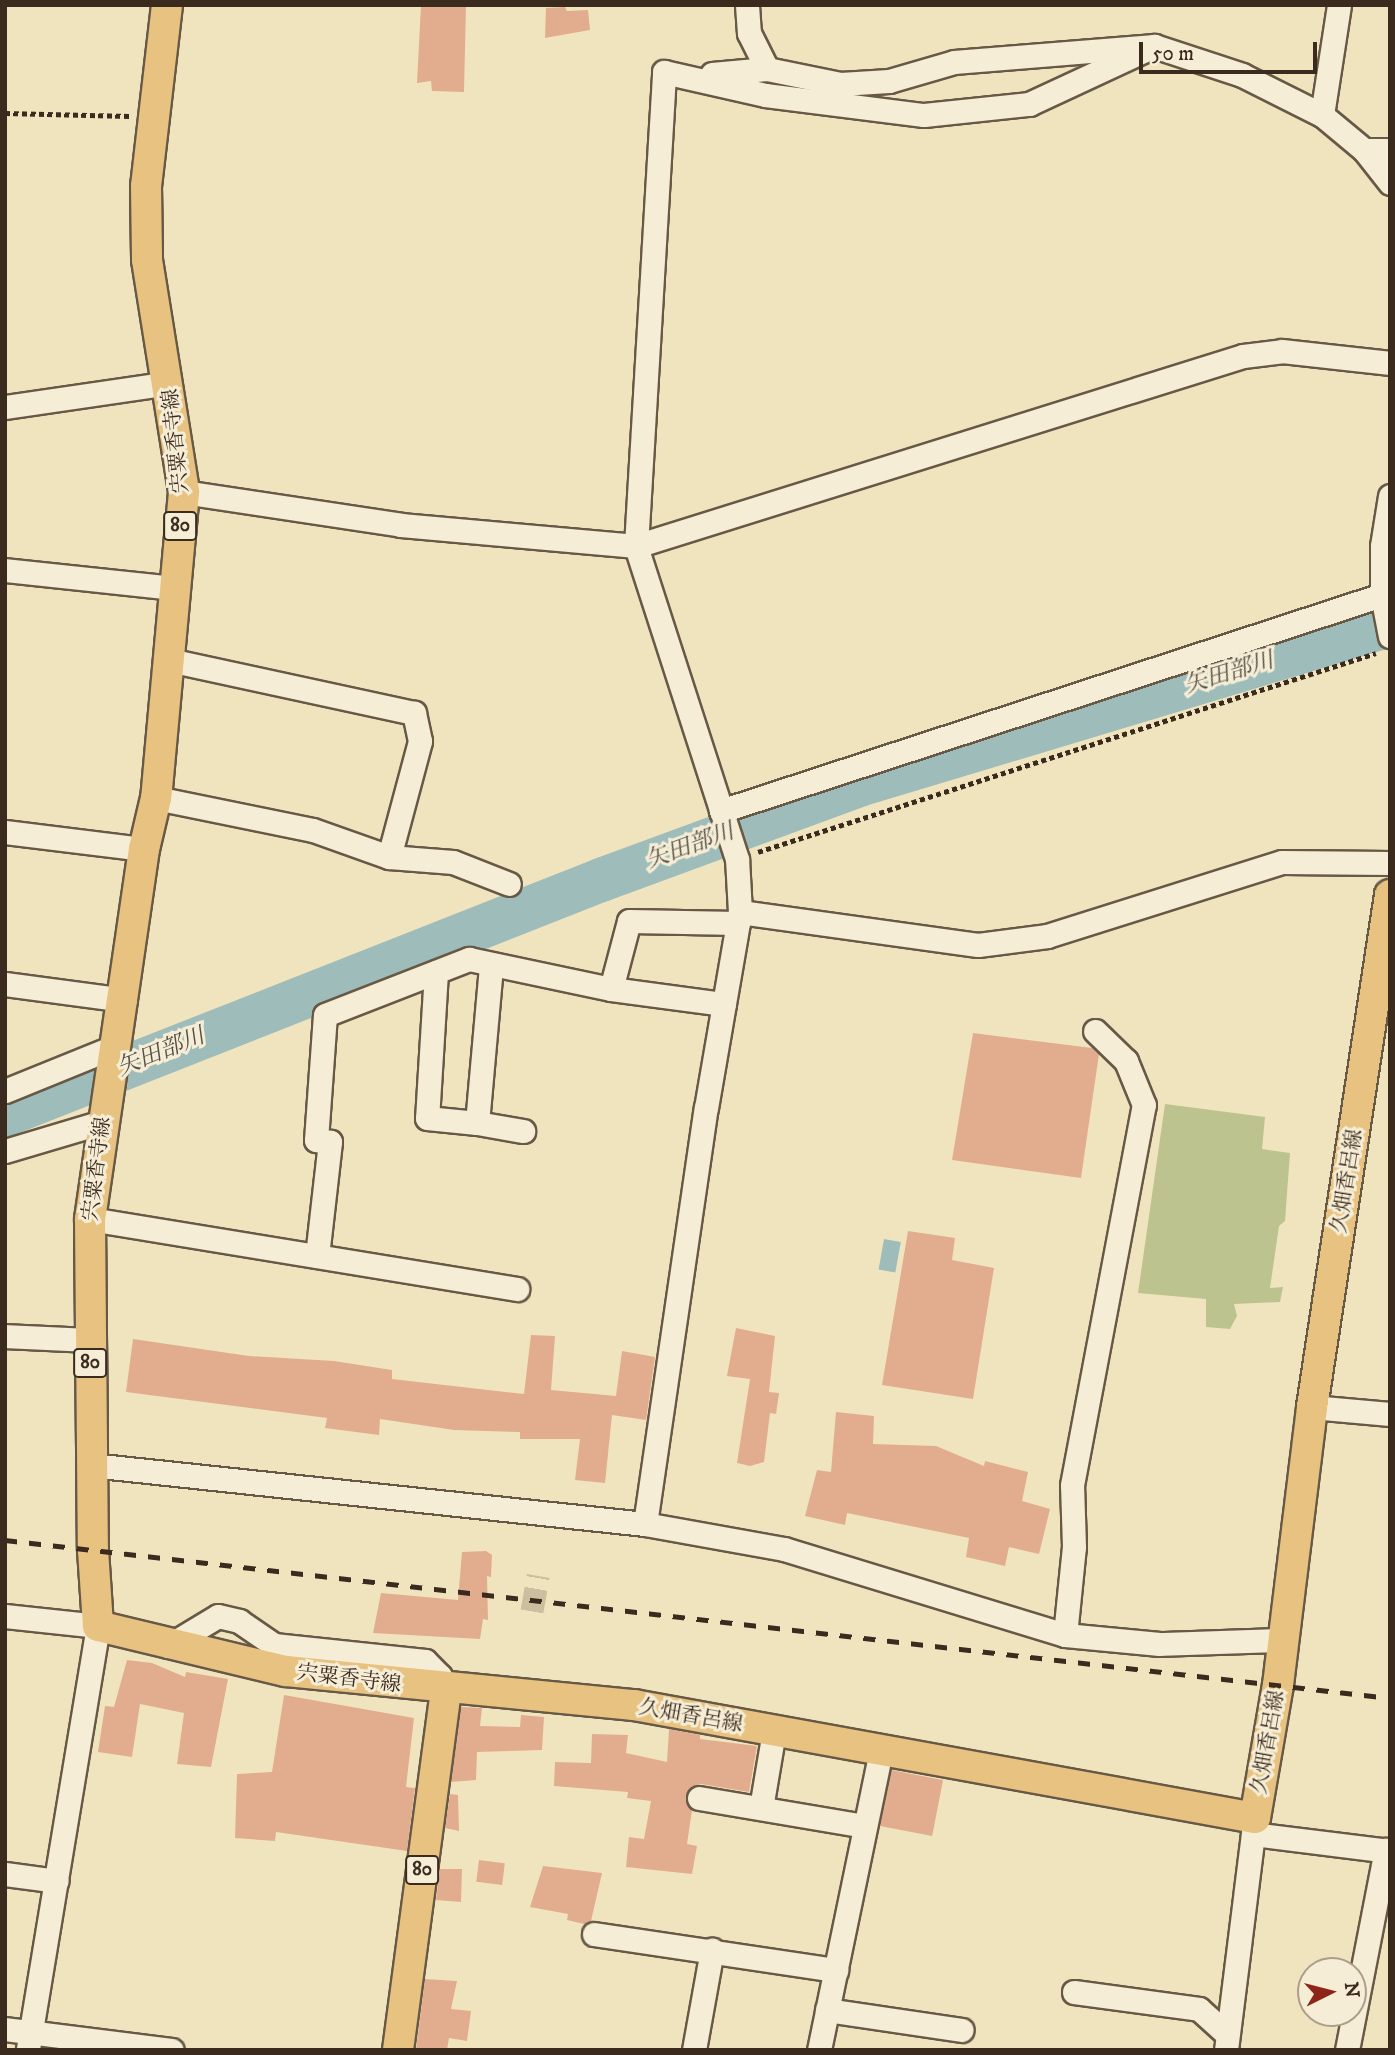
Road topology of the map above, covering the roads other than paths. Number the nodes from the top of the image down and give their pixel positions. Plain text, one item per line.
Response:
1 (167, 5) edge
2 (747, 5) edge
3 (1339, 5) edge
4 (1154, 46) junction
5 (768, 69) junction
6 (664, 72) junction
7 (1322, 115) junction
8 (1364, 150) junction
9 (1390, 150) edge
10 (1390, 183) edge
11 (1390, 363) edge
12 (169, 383) junction
13 (5, 407) edge
14 (184, 492) junction
15 (1390, 496) edge
16 (636, 546) junction
17 (5, 570) edge
18 (174, 588) junction
19 (1382, 595) junction
20 (1390, 636) edge
21 (169, 660) junction
22 (156, 798) junction
23 (721, 811) junction
24 (5, 832) edge
25 (144, 849) junction
26 (389, 857) junction
27 (1390, 863) edge
28 (509, 884) dead end
29 (1390, 895) edge
30 (739, 917) junction
31 (491, 966) junction
32 (436, 972) junction
33 (5, 984) edge
34 (611, 989) junction
35 (125, 1000) junction
36 (724, 1004) junction
37 (1095, 1031) dead end
38 (116, 1046) junction
39 (5, 1091) edge
40 (104, 1112) junction
41 (477, 1123) junction
42 (523, 1131) dead end
43 (5, 1151) edge
44 (90, 1219) junction
45 (317, 1256) junction
46 (517, 1289) dead end
47 (5, 1336) edge
48 (89, 1340) junction
49 (1312, 1407) junction
50 (1390, 1414) edge
51 (91, 1465) junction
52 (645, 1524) junction
53 (5, 1616) edge
54 (98, 1626) junction
55 (1065, 1635) junction
56 (1282, 1640) junction
57 (168, 1646) junction
58 (446, 1690) junction
59 (774, 1731) junction
60 (881, 1750) junction
61 (699, 1798) dead end
62 (761, 1808) junction
63 (865, 1826) junction
64 (1254, 1826) junction
65 (1388, 1851) edge
66 (5, 1874) edge
67 (57, 1881) junction
68 (594, 1934) dead end
69 (712, 1950) junction
70 (836, 1970) junction
71 (1074, 1992) dead end
72 (828, 2010) junction
73 (5, 2029) edge
74 (962, 2030) dead end
75 (29, 2042) edge
76 (1226, 2042) edge
77 (172, 2050) edge
78 (398, 2050) edge
79 (694, 2050) edge
80 (819, 2050) edge
81 (1347, 2050) edge

1 - 12 main road, 宍粟香寺線 / 80
2 - 5 street
3 - 7 street
4 - 5 street
4 - 6 street
4 - 7 street
5 - 6 street
6 - 16 street
7 - 8 street
8 - 9 street
8 - 10 street
11 - 16 street
12 - 13 street
12 - 14 main road, 宍粟香寺線 / 80
14 - 16 street
14 - 18 main road, 宍粟香寺線 / 80
15 - 19 street
16 - 23 street
17 - 18 street
18 - 21 main road, 宍粟香寺線 / 80
19 - 20 street
19 - 23 street
21 - 22 main road, 宍粟香寺線 / 80
21 - 26 street
22 - 25 main road, 宍粟香寺線 / 80
22 - 26 street
23 - 30 street
24 - 25 street
25 - 35 main road, 宍粟香寺線 / 80
26 - 28 street
27 - 30 street
29 - 49 main road, 久畑香呂線
30 - 34 street
30 - 36 street
31 - 32 street
31 - 34 street
31 - 41 street
32 - 41 street
32 - 45 street
33 - 35 street
34 - 36 street
35 - 38 main road, 宍粟香寺線 / 80
36 - 52 street
37 - 55 street
38 - 39 street
38 - 40 main road, 宍粟香寺線 / 80
40 - 43 street
40 - 44 main road, 宍粟香寺線 / 80
41 - 42 street
44 - 45 street
44 - 48 main road, 宍粟香寺線 / 80
45 - 46 street
47 - 48 street
48 - 51 main road, 宍粟香寺線 / 80
49 - 50 street
49 - 56 main road, 久畑香呂線
51 - 52 street
51 - 54 main road, 宍粟香寺線 / 80
52 - 55 street
53 - 54 street
54 - 57 main road, 宍粟香寺線
54 - 67 street
55 - 56 street
56 - 64 main road, 久畑香呂線
57 - 58 main road, 宍粟香寺線
57 - 58 street
58 - 59 main road, 久畑香呂線
58 - 78 main road, 80
59 - 60 main road, 久畑香呂線
59 - 62 street
60 - 63 street
60 - 64 main road, 久畑香呂線
61 - 62 street
62 - 63 street
63 - 70 street
64 - 65 street
64 - 76 street
65 - 81 street
66 - 67 street
67 - 75 street
68 - 69 street
69 - 70 street
69 - 79 street
70 - 72 street
71 - 76 street
72 - 74 street
72 - 80 street
73 - 75 street
75 - 77 street

